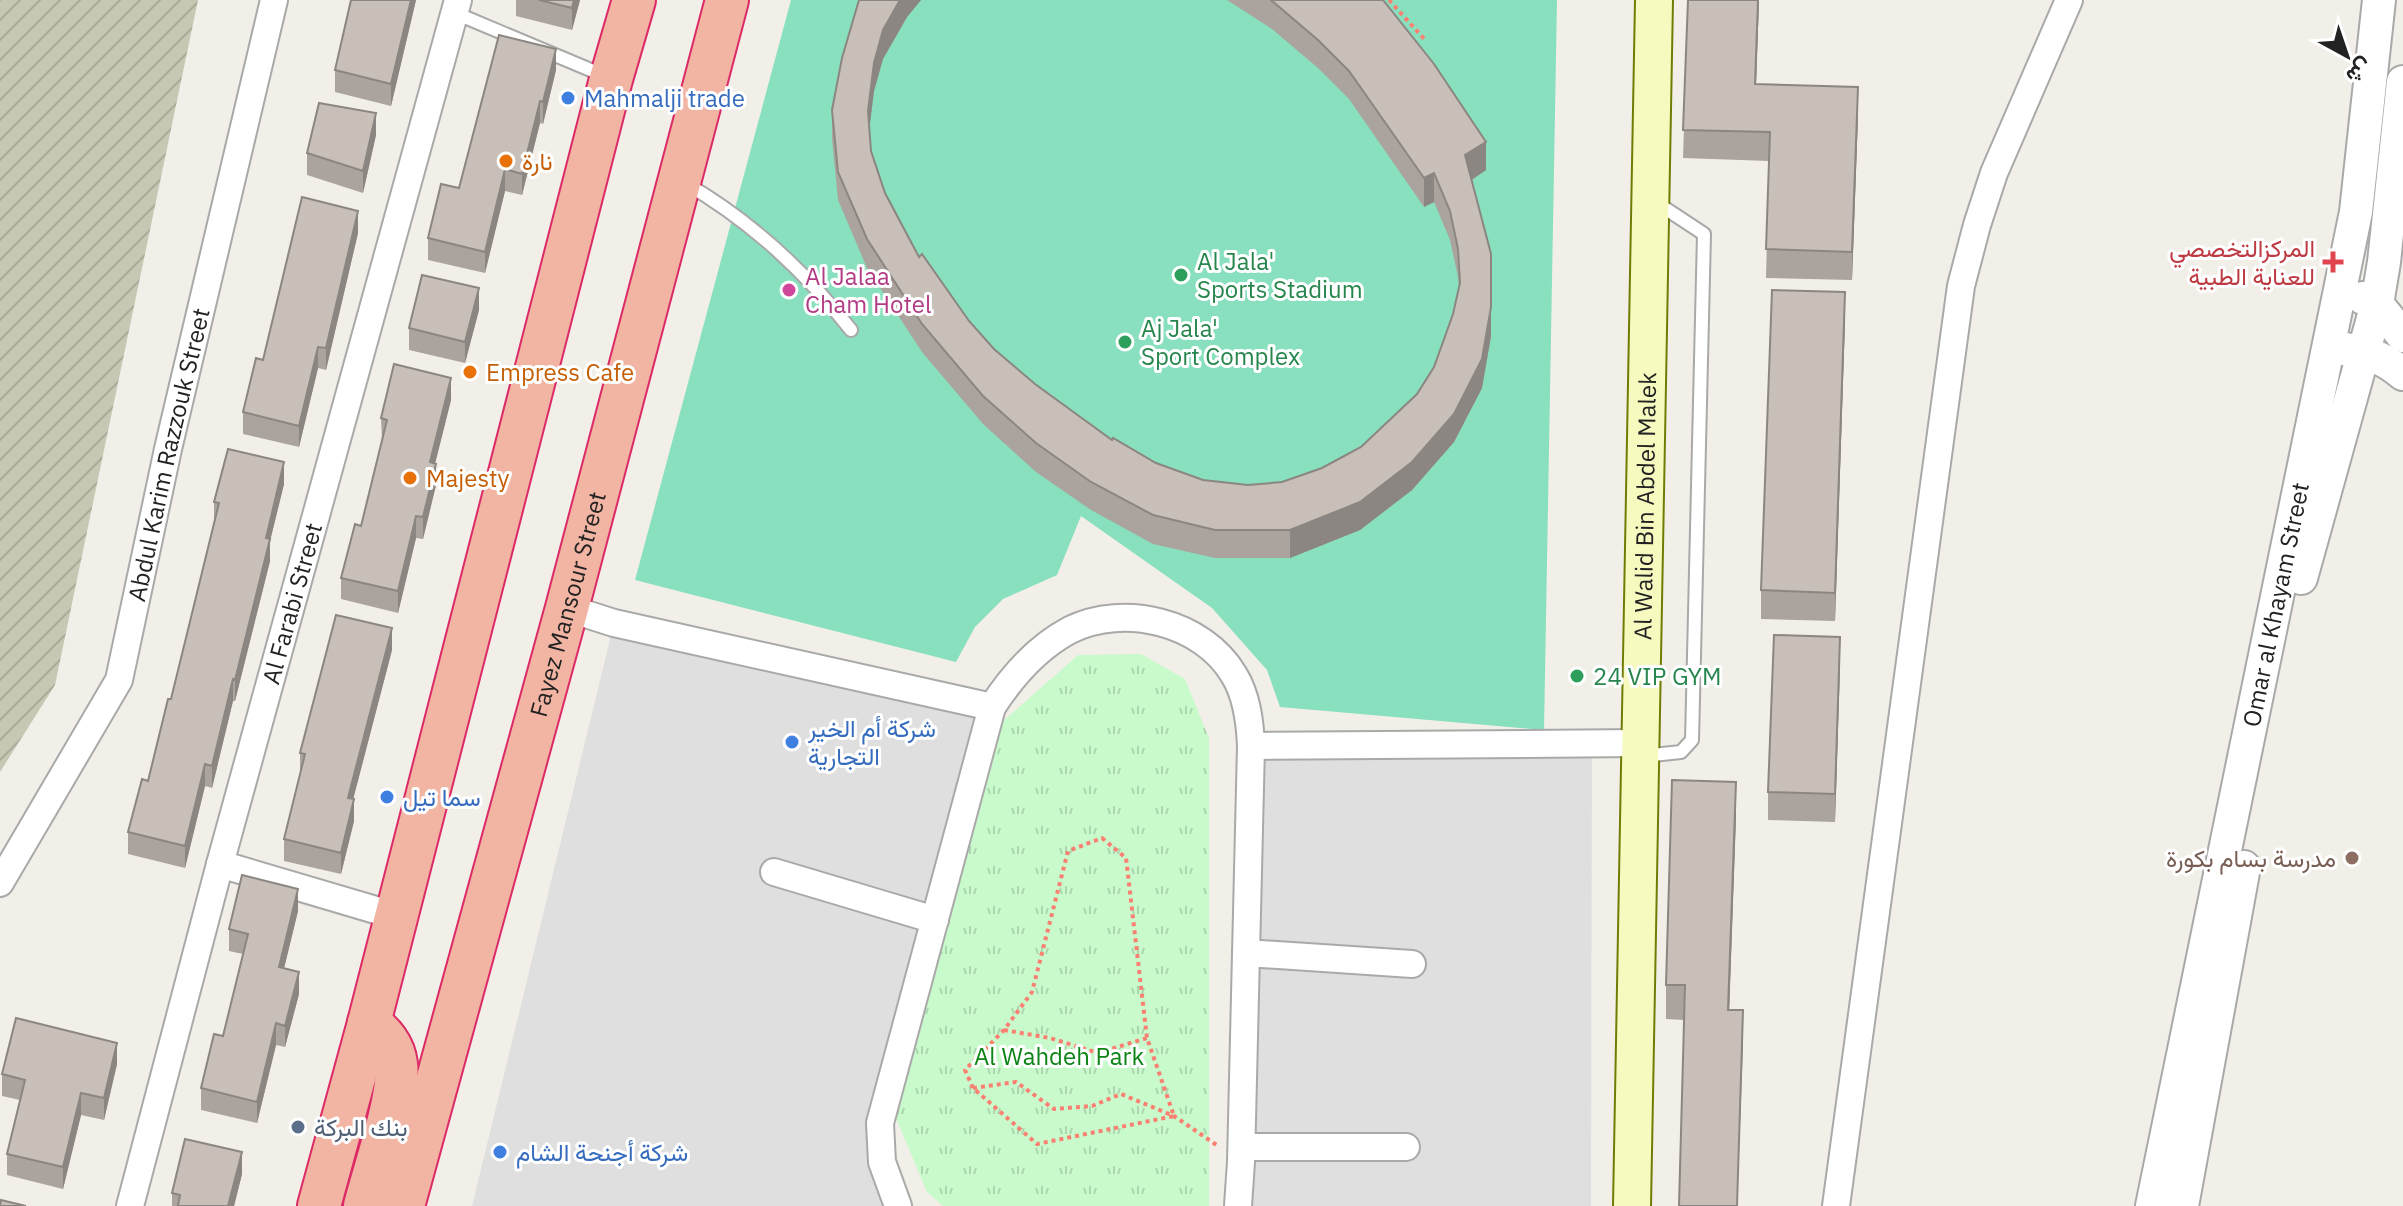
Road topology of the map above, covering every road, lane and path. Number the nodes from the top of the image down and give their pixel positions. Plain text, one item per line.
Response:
1 (274, 0) edge
2 (634, 0) edge
3 (727, 0) edge
4 (1389, 0) edge
5 (1654, 0) edge
6 (2069, 0) edge
7 (2379, 0) edge
8 (456, 7) edge
9 (1426, 41) dead end
10 (611, 79) junction
11 (2403, 82) edge
12 (679, 180) junction
13 (1651, 199) junction
14 (2341, 287) junction
15 (2377, 304) junction
16 (851, 330) dead end
17 (2403, 336) edge
18 (2329, 347) junction
19 (2364, 351) junction
20 (2403, 374) edge
21 (2329, 423) junction
22 (567, 608) junction
23 (992, 707) junction
24 (1251, 746) junction
25 (1640, 750) junction
26 (220, 864) junction
27 (774, 872) dead end
28 (0, 883) edge
29 (396, 916) junction
30 (935, 920) junction
31 (1246, 953) junction
32 (1412, 964) dead end
33 (369, 1023) junction
34 (1004, 1030) junction
35 (1147, 1038) junction
36 (973, 1088) junction
37 (1174, 1116) junction
38 (1406, 1147) dead end
39 (1242, 1154) junction
40 (130, 1206) edge
41 (319, 1206) edge
42 (365, 1206) edge
43 (403, 1206) edge
44 (898, 1206) edge
45 (1238, 1206) edge
46 (1632, 1206) edge
47 (1836, 1206) edge
48 (2152, 1206) edge
49 (2182, 1206) edge

1 - 28 street, Abdul Karim Razzouk Street
2 - 10 highway
3 - 12 highway, Fayez Mansour Street
4 - 9 path
5 - 13 main road, Al Walid Bin Abdel Malek
6 - 47 street
7 - 14 street, Omar al Khayam Street
8 - 10 lane
8 - 26 street, Al Farabi Street
10 - 29 highway
11 - 15 street, Omar al Khayam Street
12 - 16 lane
12 - 22 highway, Fayez Mansour Street
13 - 25 main road, Al Walid Bin Abdel Malek
13 - 25 lane
14 - 15 street
14 - 18 street, Omar al Khayam Street
15 - 17 street
15 - 19 street, Omar al Khayam Street
18 - 19 street
18 - 21 street, Omar al Khayam Street
19 - 20 street
19 - 21 street, Omar al Khayam Street
21 - 48 street, Omar al Khayam Street
21 - 49 street, Omar al Khayam Street
22 - 23 street
22 - 43 highway, Fayez Mansour Street
23 - 24 street
23 - 30 street
24 - 25 street
24 - 31 street
25 - 46 main road, Al Walid Bin Abdel Malek
26 - 29 street
26 - 40 street, Al Farabi Street
27 - 30 street
29 - 33 highway
30 - 44 street
31 - 32 street
31 - 39 street
33 - 41 highway
33 - 42 highway
34 - 35 path
34 - 35 path
34 - 36 path
35 - 37 path
36 - 37 path
36 - 37 path
37 - 39 path
38 - 39 street
39 - 45 street

